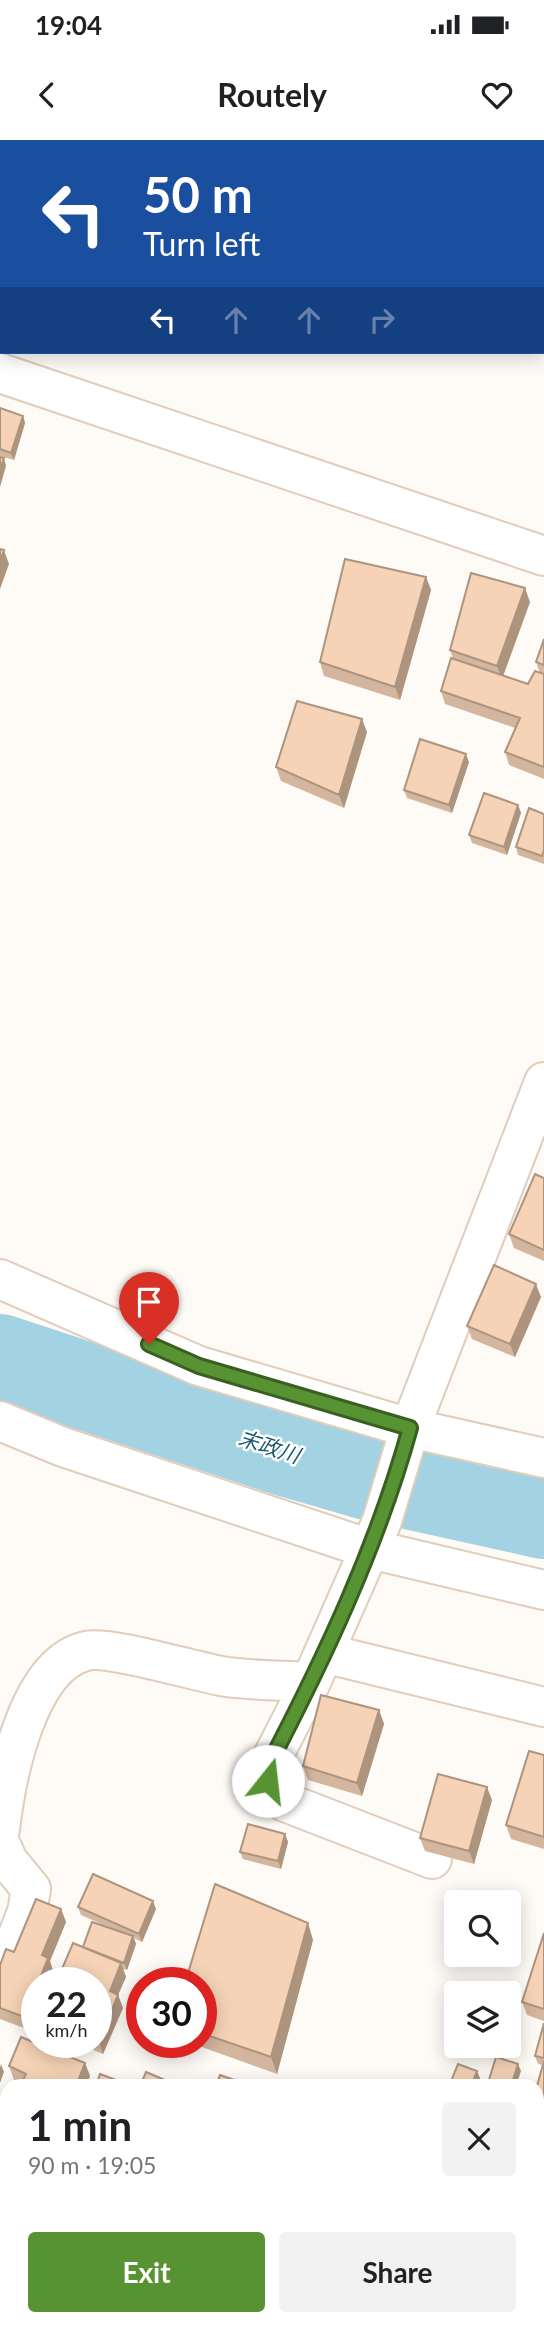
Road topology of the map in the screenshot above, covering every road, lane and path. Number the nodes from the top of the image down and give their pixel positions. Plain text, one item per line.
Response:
1 (0, 373) edge
2 (544, 556) edge
3 (544, 1082) edge
4 (534, 1133) edge
5 (0, 1279) edge
6 (0, 1422) edge
7 (407, 1437) junction
8 (544, 1458) edge
9 (376, 1535) junction
10 (544, 1590) edge
11 (318, 1667) junction
12 (544, 1707) edge
13 (0, 1829) edge
14 (0, 1843) edge
15 (432, 1859) edge
16 (0, 1981) edge

1 - 2 street
3 - 4 street
4 - 7 street
5 - 7 street
6 - 9 street
7 - 8 street
7 - 9 street
9 - 10 street
9 - 11 street
11 - 12 street
11 - 13 street
11 - 15 street
14 - 16 street

